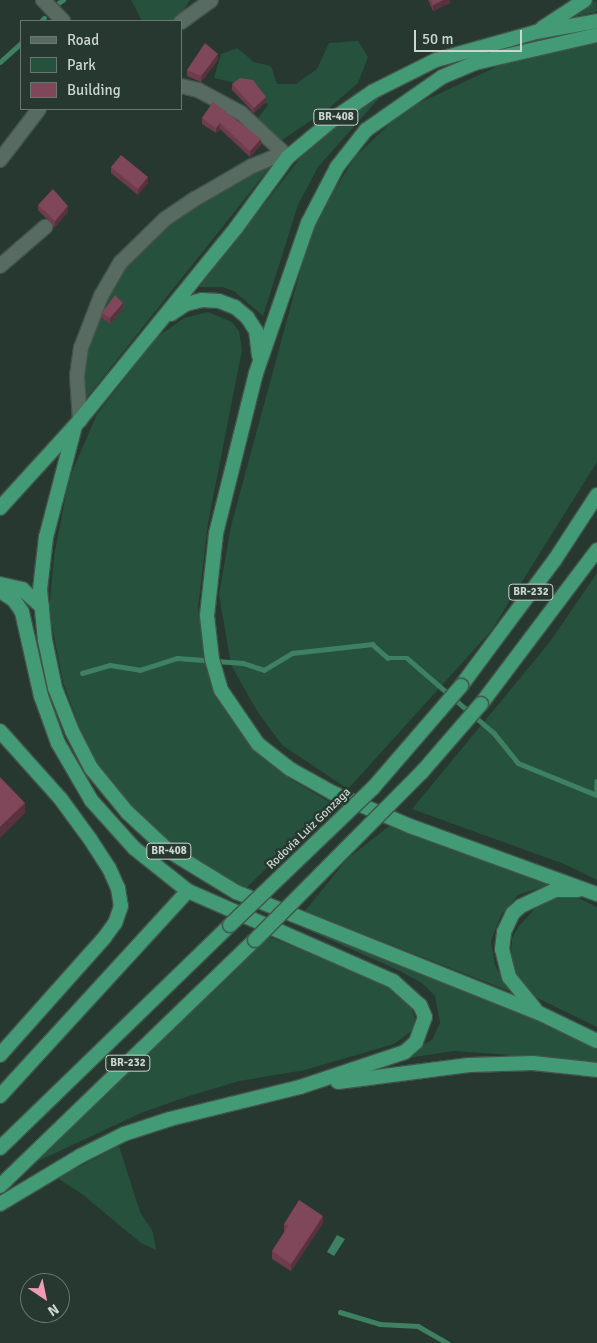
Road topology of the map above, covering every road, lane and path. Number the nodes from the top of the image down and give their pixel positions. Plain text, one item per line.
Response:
1 (43, 0) edge
2 (211, 0) edge
3 (585, 0) edge
4 (62, 20) edge
5 (182, 21) edge
6 (597, 21) edge
7 (536, 32) junction
8 (597, 35) edge
9 (182, 86) edge
10 (38, 110) edge
11 (286, 155) junction
12 (0, 160) edge
13 (45, 228) dead end
14 (0, 266) edge
15 (154, 329) junction
16 (256, 373) junction
17 (77, 423) junction
18 (597, 495) edge
19 (0, 508) edge
20 (597, 550) edge
21 (0, 584) edge
22 (0, 590) edge
23 (42, 607) junction
24 (0, 732) edge
25 (188, 892) junction
26 (594, 892) edge
27 (539, 1013) junction
28 (597, 1041) edge
29 (0, 1055) edge
30 (597, 1070) edge
31 (300, 1087) junction
32 (0, 1096) edge
33 (0, 1148) edge
34 (0, 1186) edge
35 (0, 1204) edge

1 - 4 street
2 - 5 street
3 - 7 highway
6 - 7 highway, BR-408
7 - 11 highway, BR-408
8 - 16 highway, BR-408
9 - 11 street
10 - 12 street
11 - 15 highway, BR-408
11 - 17 street
13 - 14 street
15 - 16 highway
15 - 17 highway, BR-408
16 - 26 highway, BR-408
17 - 19 highway
17 - 23 highway, BR-408
18 - 33 highway, Rodovia Luiz Gonzaga / BR-232, bridge
20 - 34 highway, BR-232, bridge
21 - 23 highway
22 - 25 highway
23 - 27 highway, BR-408
24 - 29 highway
25 - 31 highway
25 - 32 highway
26 - 27 highway
27 - 28 highway, BR-408
30 - 31 highway
31 - 35 highway

